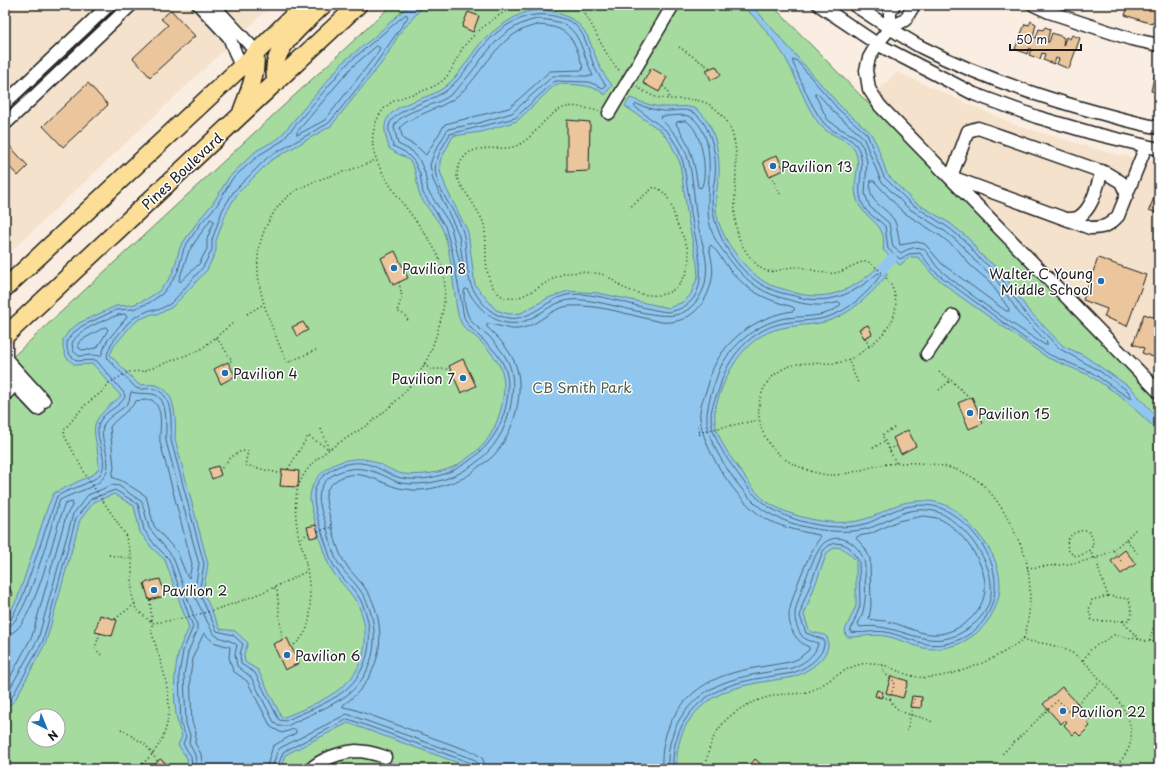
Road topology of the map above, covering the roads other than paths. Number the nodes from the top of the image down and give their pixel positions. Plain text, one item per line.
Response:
1 (109, 5) edge
2 (131, 5) edge
3 (199, 5) edge
4 (213, 5) edge
5 (304, 5) edge
6 (323, 5) edge
7 (358, 5) edge
8 (672, 5) edge
9 (819, 5) edge
10 (854, 5) edge
11 (894, 5) edge
12 (914, 5) edge
13 (1034, 5) edge
14 (890, 28) junction
15 (877, 44) junction
16 (1159, 45) edge
17 (255, 54) junction
18 (241, 67) junction
19 (277, 82) junction
20 (5, 102) edge
21 (609, 113) road end
22 (241, 115) junction
23 (5, 124) edge
24 (1159, 128) edge
25 (1146, 146) junction
26 (1159, 149) edge
27 (1102, 171) junction
28 (951, 177) junction
29 (1126, 195) junction
30 (1066, 219) junction
31 (5, 288) edge
32 (953, 316) dead end
33 (6, 335) edge
34 (927, 354) dead end
35 (5, 374) edge
36 (15, 384) junction
37 (1159, 392) edge
38 (5, 395) edge
39 (384, 757) dead end
40 (311, 769) edge

1 - 20 street
2 - 23 street
3 - 18 street
4 - 17 street
5 - 17 highway
6 - 19 highway
7 - 19 highway, Pines Boulevard
8 - 21 street
9 - 15 street
10 - 14 street
11 - 14 street
12 - 14 street
13 - 16 street
14 - 15 street
14 - 24 street
15 - 25 street
15 - 28 street
17 - 18 highway
17 - 22 highway
18 - 31 highway
19 - 22 highway, Pines Boulevard
22 - 33 highway, Pines Boulevard
25 - 26 street
25 - 29 street
27 - 28 street
27 - 29 street
27 - 30 street
28 - 30 street
28 - 37 street
29 - 30 street
32 - 34 street
33 - 36 street
35 - 36 street
36 - 38 street
39 - 40 street

